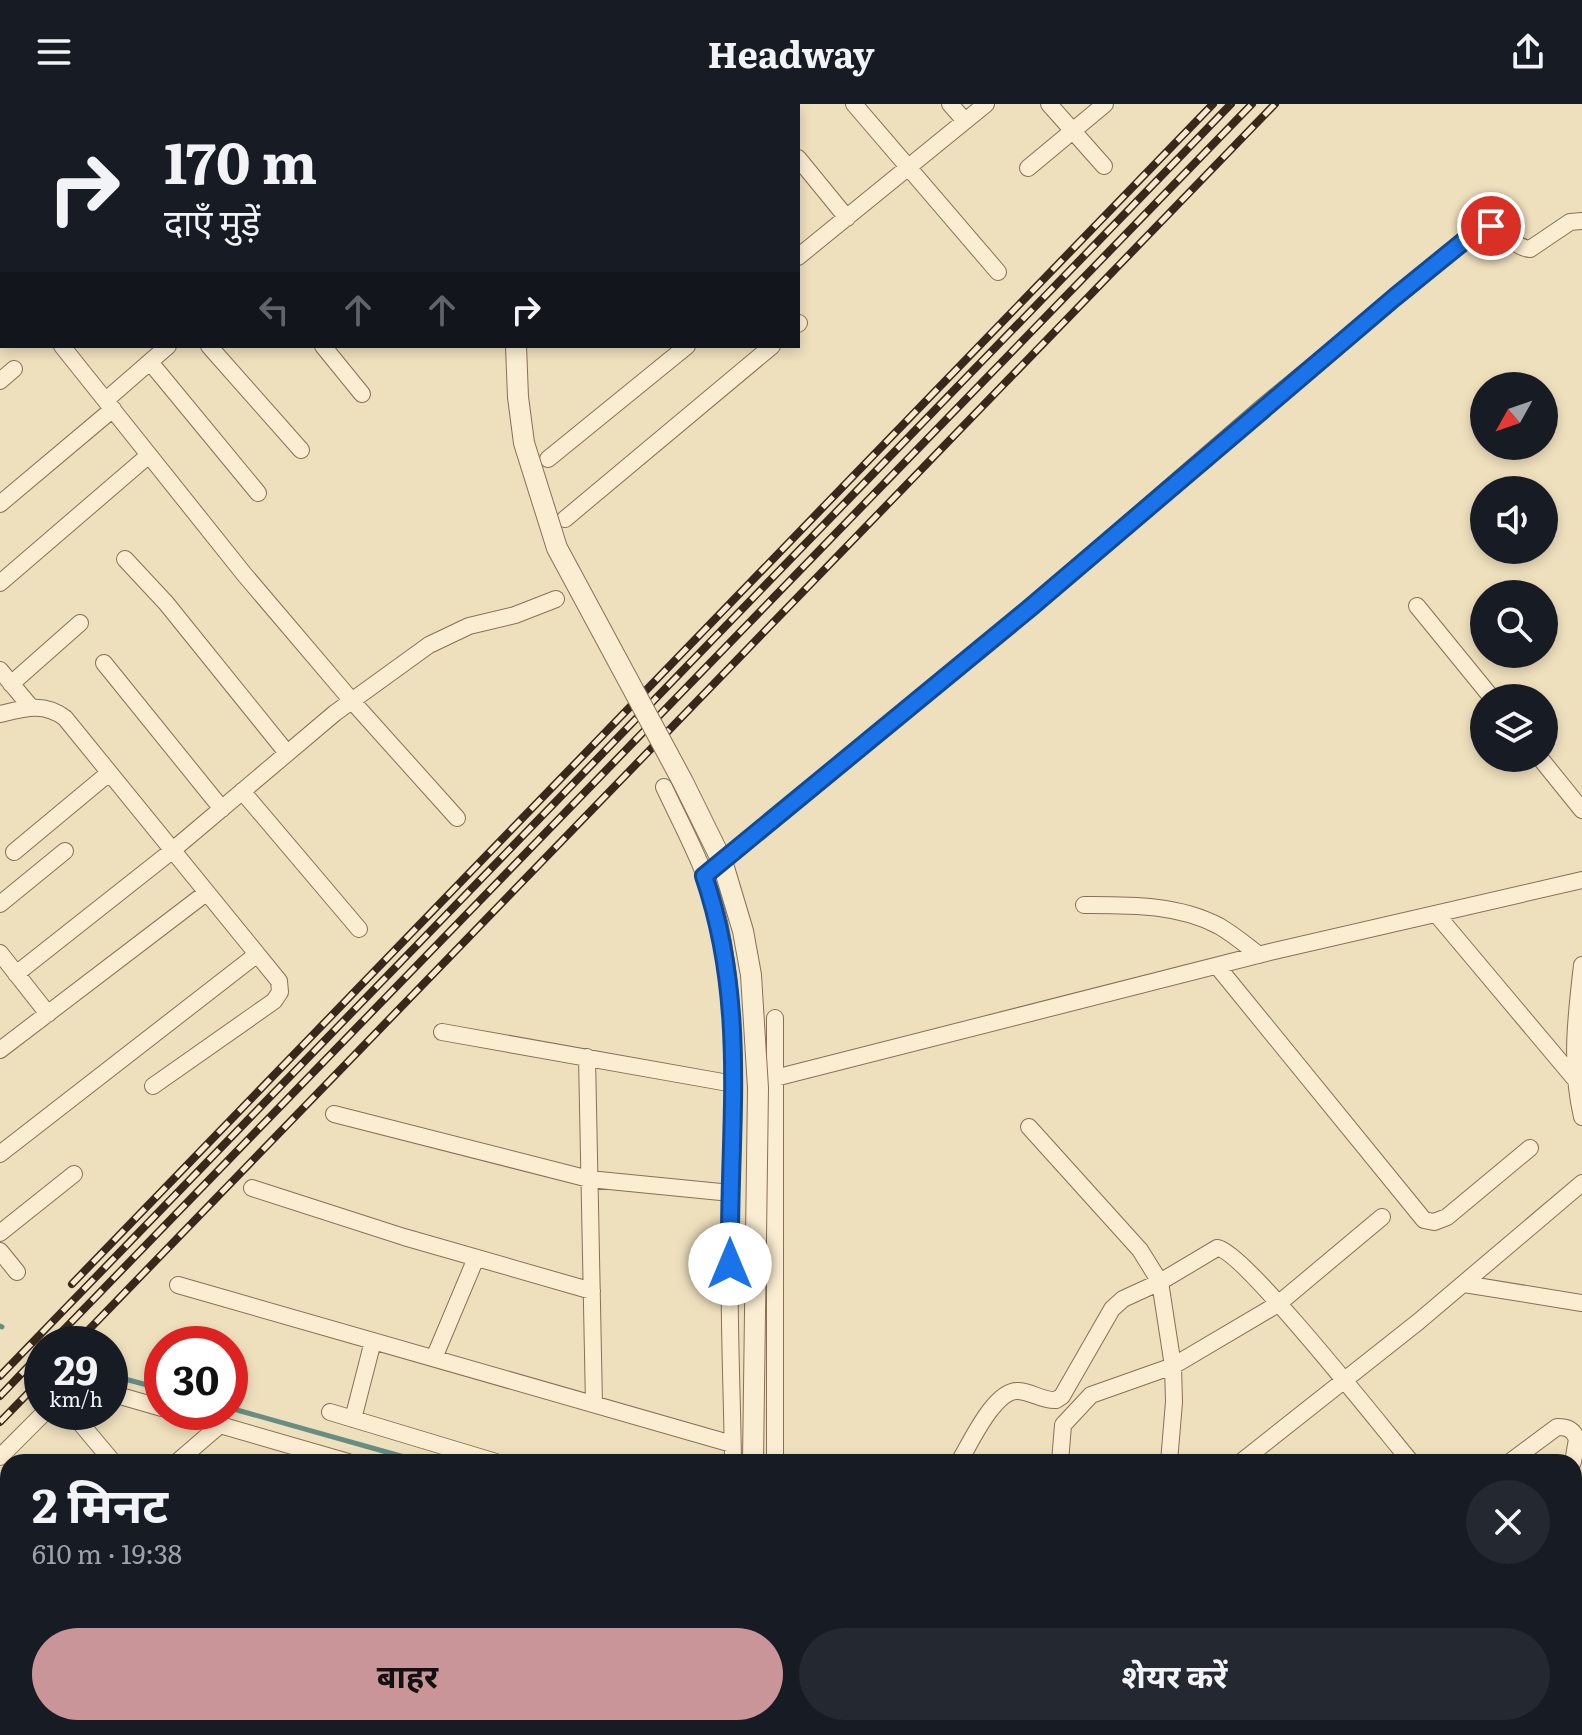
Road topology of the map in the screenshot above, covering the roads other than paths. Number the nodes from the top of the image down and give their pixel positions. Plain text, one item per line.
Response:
1 (854, 104) edge
2 (950, 104) edge
3 (986, 104) edge
4 (1049, 104) edge
5 (1105, 104) edge
6 (965, 121) junction
7 (1073, 131) junction
8 (800, 160) edge
9 (910, 166) junction
10 (1104, 166) dead end
11 (1028, 168) dead end
12 (847, 218) junction
13 (1582, 221) edge
14 (800, 255) edge
15 (998, 272) dead end
16 (64, 348) edge
17 (166, 348) edge
18 (211, 348) edge
19 (325, 348) edge
20 (516, 348) edge
21 (685, 348) edge
22 (770, 348) edge
23 (150, 362) junction
24 (14, 369) dead end
25 (0, 381) edge
26 (362, 394) dead end
27 (109, 404) junction
28 (301, 450) dead end
29 (149, 455) junction
30 (548, 459) dead end
31 (258, 493) dead end
32 (0, 504) edge
33 (565, 519) dead end
34 (125, 559) dead end
35 (0, 583) edge
36 (556, 599) dead end
37 (1417, 606) dead end
38 (80, 623) dead end
39 (104, 663) dead end
40 (0, 670) edge
41 (11, 684) junction
42 (1481, 684) edge
43 (352, 701) junction
44 (30, 706) junction
45 (0, 714) edge
46 (287, 753) junction
47 (1551, 772) edge
48 (109, 773) junction
49 (664, 787) dead end
50 (242, 791) junction
51 (222, 809) junction
52 (1582, 810) edge
53 (457, 818) dead end
54 (65, 851) dead end
55 (172, 851) junction
56 (14, 852) dead end
57 (704, 876) junction
58 (1582, 880) edge
59 (206, 893) junction
60 (0, 904) edge
61 (1084, 905) dead end
62 (1437, 915) junction
63 (359, 929) dead end
64 (0, 953) edge
65 (256, 955) junction
66 (1259, 955) junction
67 (1582, 965) edge
68 (1217, 966) junction
69 (16, 974) junction
70 (48, 1014) junction
71 (775, 1018) dead end
72 (442, 1032) dead end
73 (0, 1050) edge
74 (587, 1057) junction
75 (775, 1078) junction
76 (1574, 1078) junction
77 (734, 1084) junction
78 (153, 1086) dead end
79 (334, 1114) dead end
80 (1582, 1117) edge
81 (1029, 1127) dead end
82 (1530, 1148) dead end
83 (0, 1154) edge
84 (74, 1174) dead end
85 (589, 1179) junction
86 (1582, 1183) edge
87 (252, 1188) dead end
88 (731, 1193) junction
89 (1382, 1217) dead end
90 (0, 1233) edge
91 (0, 1251) edge
92 (476, 1258) junction
93 (17, 1272) dead end
94 (1160, 1282) junction
95 (1464, 1284) junction
96 (178, 1285) dead end
97 (592, 1291) junction
98 (1582, 1303) edge
99 (1278, 1304) junction
100 (373, 1341) junction
101 (434, 1358) junction
102 (1173, 1366) junction
103 (1343, 1381) junction
104 (594, 1404) junction
105 (330, 1412) dead end
106 (353, 1419) junction
107 (28, 1430) edge
108 (86, 1430) edge
109 (214, 1430) edge
110 (237, 1430) edge
111 (732, 1444) junction
112 (5, 1454) edge
113 (106, 1454) edge
114 (186, 1454) edge
115 (317, 1454) edge
116 (469, 1454) edge
117 (733, 1454) edge
118 (753, 1454) edge
119 (775, 1454) edge
120 (964, 1454) edge
121 (1061, 1454) edge
122 (1170, 1454) edge
123 (1251, 1454) edge
124 (1400, 1454) edge
125 (1521, 1454) edge
126 (1574, 1454) edge

1 - 9 street
2 - 6 street
3 - 6 street
4 - 7 street
5 - 7 street
6 - 9 street
7 - 10 street
7 - 11 street
8 - 12 street
9 - 12 street
9 - 15 street
12 - 14 street
13 - 57 street
16 - 27 street
17 - 23 street
18 - 28 street
19 - 26 street
20 - 118 street, bridge
21 - 30 street
22 - 33 street
23 - 27 street
23 - 31 street
24 - 25 street
27 - 29 street
27 - 32 street
29 - 35 street
29 - 43 street
34 - 46 street
36 - 43 street
37 - 42 street
38 - 41 street
39 - 51 street
40 - 41 street
41 - 44 street
43 - 46 street
43 - 53 street
44 - 45 street
44 - 48 street
46 - 50 street
47 - 52 street
48 - 55 street
48 - 56 street
49 - 57 street
50 - 51 street
50 - 63 street
51 - 55 street
54 - 60 street
55 - 59 street
55 - 69 street
57 - 77 street
58 - 62 street
59 - 65 street
59 - 70 street
61 - 66 street
62 - 66 street
62 - 76 street
64 - 69 street
65 - 78 street
65 - 83 street
66 - 68 street
67 - 76 street
68 - 75 street
68 - 82 street
69 - 70 street
70 - 73 street
71 - 75 street
72 - 74 street
74 - 77 street
74 - 85 street
75 - 119 street
76 - 80 street
77 - 88 street
79 - 85 street
81 - 94 street
84 - 90 street
85 - 88 street
85 - 97 street
86 - 95 street
87 - 92 street
88 - 111 street
89 - 99 street
91 - 93 street
92 - 97 street
92 - 101 street
94 - 99 street
94 - 102 street
94 - 120 street
95 - 98 street
95 - 103 street
96 - 100 street
97 - 104 street
99 - 102 street
99 - 103 street
100 - 101 street
100 - 106 street
101 - 104 street
102 - 121 street
102 - 122 street
103 - 123 street
103 - 124 street
104 - 111 street
105 - 106 street
106 - 116 street
107 - 112 street
108 - 113 street
109 - 114 street
110 - 115 street
111 - 117 street
125 - 126 street

